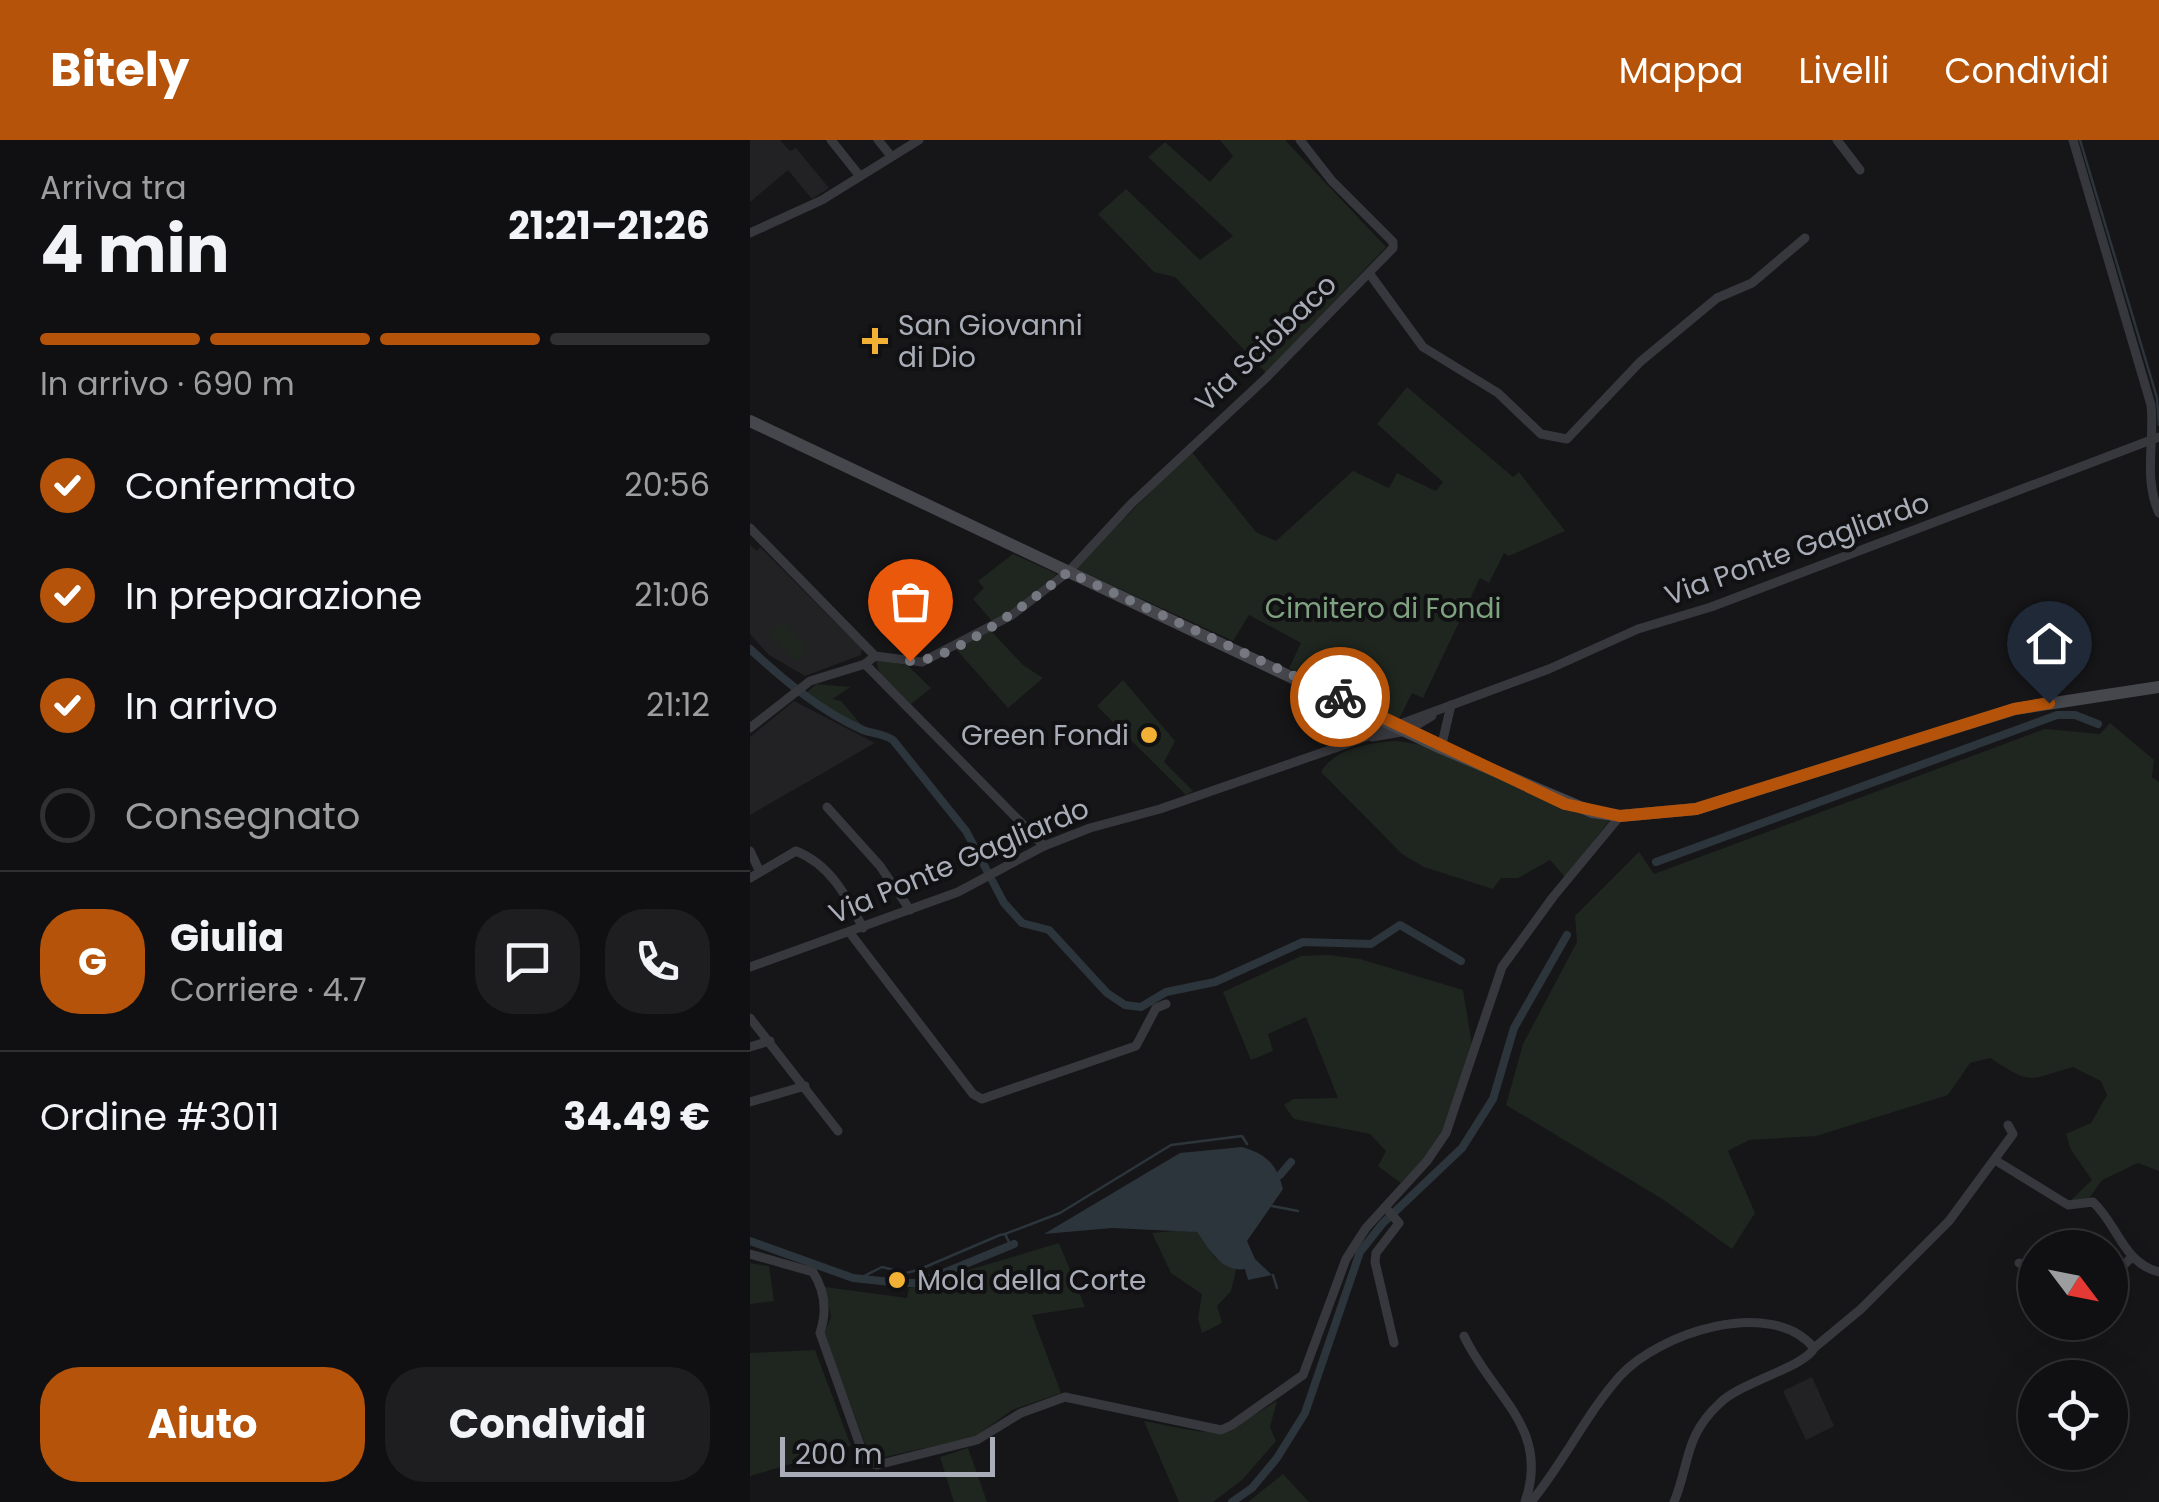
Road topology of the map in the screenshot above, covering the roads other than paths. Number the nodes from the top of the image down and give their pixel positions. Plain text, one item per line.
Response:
1 (831, 140) edge
2 (878, 140) edge
3 (920, 140) edge
4 (1300, 140) edge
5 (1837, 140) edge
6 (2072, 140) edge
7 (891, 156) junction
8 (1860, 170) dead end
9 (859, 174) junction
10 (750, 233) edge
11 (1804, 238) dead end
12 (1369, 273) junction
13 (750, 421) edge
14 (2155, 439) edge
15 (2159, 513) edge
16 (750, 528) edge
17 (1068, 572) junction
18 (876, 656) junction
19 (864, 664) junction
20 (2159, 687) edge
21 (1354, 705) junction
22 (1451, 705) junction
23 (1392, 724) junction
24 (750, 728) edge
25 (1406, 732) junction
26 (1355, 740) junction
27 (1441, 748) junction
28 (828, 807) dead end
29 (1620, 816) junction
30 (1044, 846) junction
31 (750, 851) edge
32 (760, 872) junction
33 (750, 878) edge
34 (910, 910) junction
35 (864, 928) junction
36 (850, 933) junction
37 (750, 967) edge
38 (1166, 1004) dead end
39 (750, 1018) edge
40 (770, 1041) junction
41 (750, 1047) edge
42 (804, 1086) junction
43 (750, 1102) edge
44 (2008, 1125) dead end
45 (838, 1131) dead end
46 (1995, 1160) junction
47 (1384, 1210) junction
48 (750, 1254) edge
49 (2132, 1257) junction
50 (2128, 1261) edge
51 (2159, 1272) edge
52 (1464, 1336) dead end
53 (1394, 1343) dead end
54 (1814, 1348) junction
55 (1528, 1502) edge
56 (1674, 1502) edge

1 - 9 street
2 - 7 street
3 - 7 street
4 - 12 street, Via Sciobaco
5 - 8 street
6 - 14 street
7 - 9 street
9 - 10 street
11 - 12 street
12 - 17 street, Via Sciobaco
13 - 17 main road
14 - 15 street
14 - 22 street, Via Ponte Gagliardo
16 - 18 street
17 - 18 street, Via Sciobaco
17 - 21 main road
18 - 19 street
19 - 24 street
19 - 30 street
20 - 29 main road
21 - 23 main road
21 - 26 street
22 - 23 street, Via Ponte Gagliardo
22 - 25 street, Via Ponte Gagliardo
22 - 27 street
23 - 25 main road
23 - 26 street, Via Ponte Gagliardo
25 - 26 street, Via Ponte Gagliardo
25 - 27 main road
26 - 30 street, Via Ponte Gagliardo
27 - 29 main road
28 - 34 street
29 - 47 street
30 - 34 street, Via Ponte Gagliardo
31 - 32 street
32 - 33 street
32 - 35 street
34 - 35 street, Via Ponte Gagliardo
35 - 36 street, Via Ponte Gagliardo
36 - 37 street, Via Ponte Gagliardo
36 - 38 street
39 - 40 street
40 - 41 street
40 - 42 street
42 - 43 street
42 - 45 street
44 - 46 street
46 - 49 street
46 - 54 street
47 - 48 street
47 - 53 street
49 - 50 street
49 - 51 street
52 - 55 street
54 - 55 street
54 - 56 street

